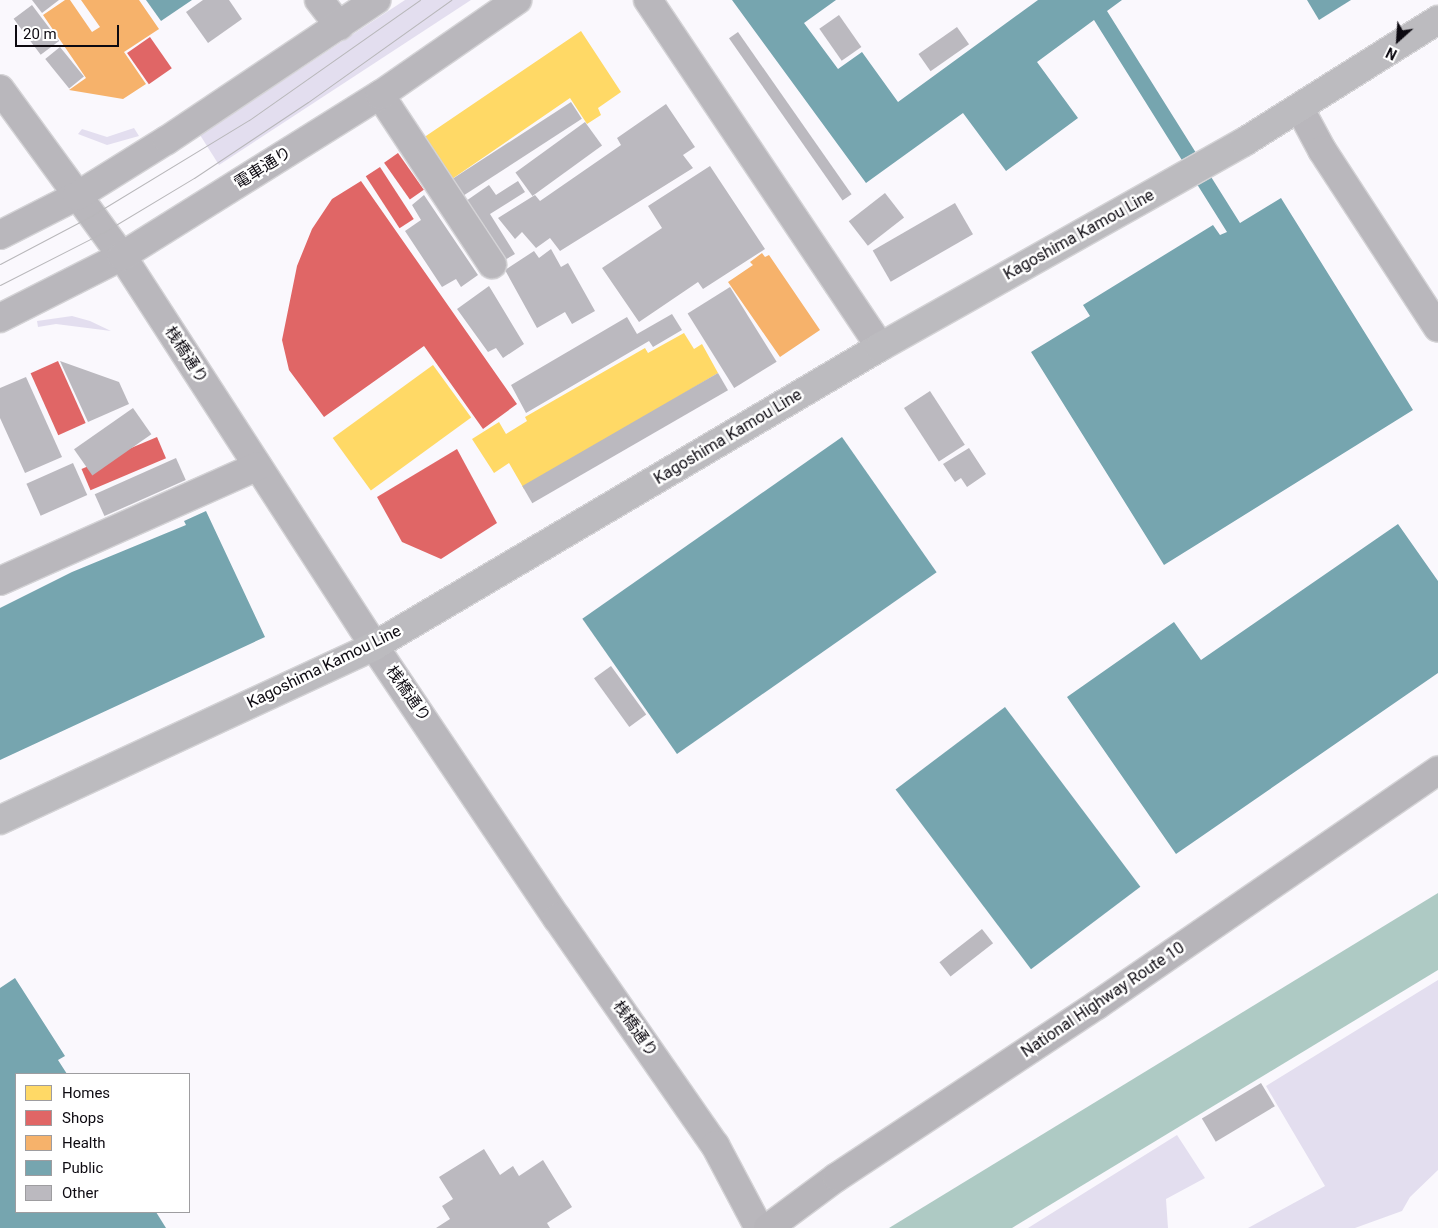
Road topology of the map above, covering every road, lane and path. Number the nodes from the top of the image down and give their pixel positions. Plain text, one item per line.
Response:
1 (319, 0) edge
2 (376, 0) edge
3 (517, 0) edge
4 (648, 0) edge
5 (1438, 20) edge
6 (339, 26) junction
7 (0, 89) edge
8 (380, 95) junction
9 (1300, 109) junction
10 (77, 196) junction
11 (0, 236) edge
12 (122, 256) junction
13 (492, 264) dead end
14 (0, 318) edge
15 (1438, 328) edge
16 (880, 347) junction
17 (258, 466) junction
18 (0, 581) edge
19 (374, 646) junction
20 (1438, 772) edge
21 (0, 820) edge
22 (759, 1228) edge
23 (768, 1228) edge

1 - 6 street
2 - 6 street
3 - 8 street, 電車通り
4 - 16 street
5 - 9 main road, Kagoshima Kamou Line
6 - 10 street
7 - 10 street, 桟橋通り
8 - 12 street, 電車通り
8 - 13 street
9 - 15 street
9 - 16 main road, Kagoshima Kamou Line
10 - 11 street
10 - 12 street, 桟橋通り
12 - 14 street, 電車通り
12 - 17 street, 桟橋通り
16 - 19 main road, Kagoshima Kamou Line
17 - 18 street
17 - 19 street, 桟橋通り
19 - 21 main road, Kagoshima Kamou Line
19 - 22 street, 桟橋通り
20 - 23 highway, National Highway Route 10

